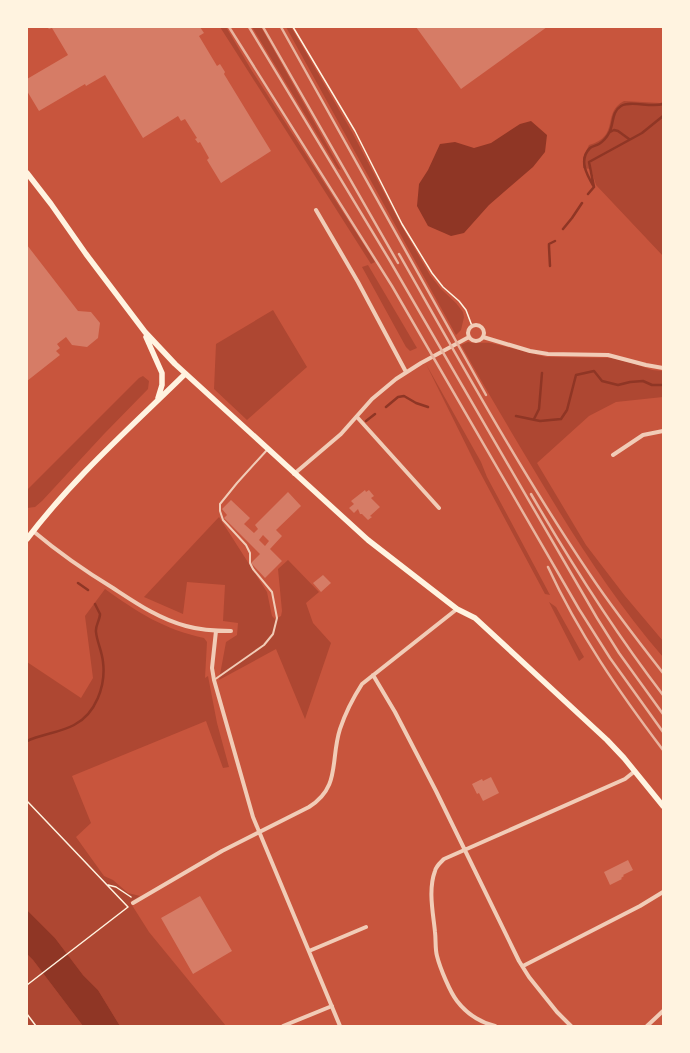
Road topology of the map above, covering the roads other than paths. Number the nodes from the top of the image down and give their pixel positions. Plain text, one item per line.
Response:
1 (27, 174) edge
2 (316, 210) dead end
3 (145, 332) junction
4 (469, 337) junction
5 (483, 337) junction
6 (663, 368) edge
7 (406, 372) junction
8 (185, 374) junction
9 (158, 399) junction
10 (357, 417) junction
11 (663, 431) edge
12 (268, 450) junction
13 (613, 454) dead end
14 (294, 474) junction
15 (439, 508) dead end
16 (34, 531) junction
17 (27, 540) edge
18 (457, 609) junction
19 (216, 630) junction
20 (231, 631) dead end
21 (373, 675) junction
22 (214, 680) junction
23 (635, 771) junction
24 (661, 798) edge
25 (663, 806) edge
26 (259, 832) junction
27 (464, 851) junction
28 (663, 892) edge
29 (133, 903) dead end
30 (366, 927) dead end
31 (309, 951) junction
32 (523, 966) junction
33 (332, 1006) junction
34 (663, 1011) edge
35 (283, 1026) edge
36 (340, 1026) edge
37 (495, 1026) edge
38 (571, 1026) edge
39 (647, 1026) edge

1 - 3 main road
2 - 7 street
3 - 8 main road
3 - 9 main road
4 - 5 street
4 - 5 street
4 - 7 street
5 - 6 street
7 - 10 street
8 - 9 main road
8 - 12 main road
9 - 16 main road
10 - 14 street
10 - 15 street
11 - 13 street
12 - 14 main road
12 - 22 lane
14 - 18 main road
16 - 17 main road
16 - 19 street
18 - 21 street
18 - 23 main road
19 - 20 street
19 - 22 street
21 - 26 street
21 - 27 street
22 - 26 street
23 - 24 main road
23 - 27 street
24 - 25 main road
26 - 29 street
26 - 31 street
27 - 32 street
27 - 37 street
28 - 32 street
30 - 31 street
31 - 33 street
32 - 38 street
33 - 35 street
33 - 36 street
34 - 39 street

